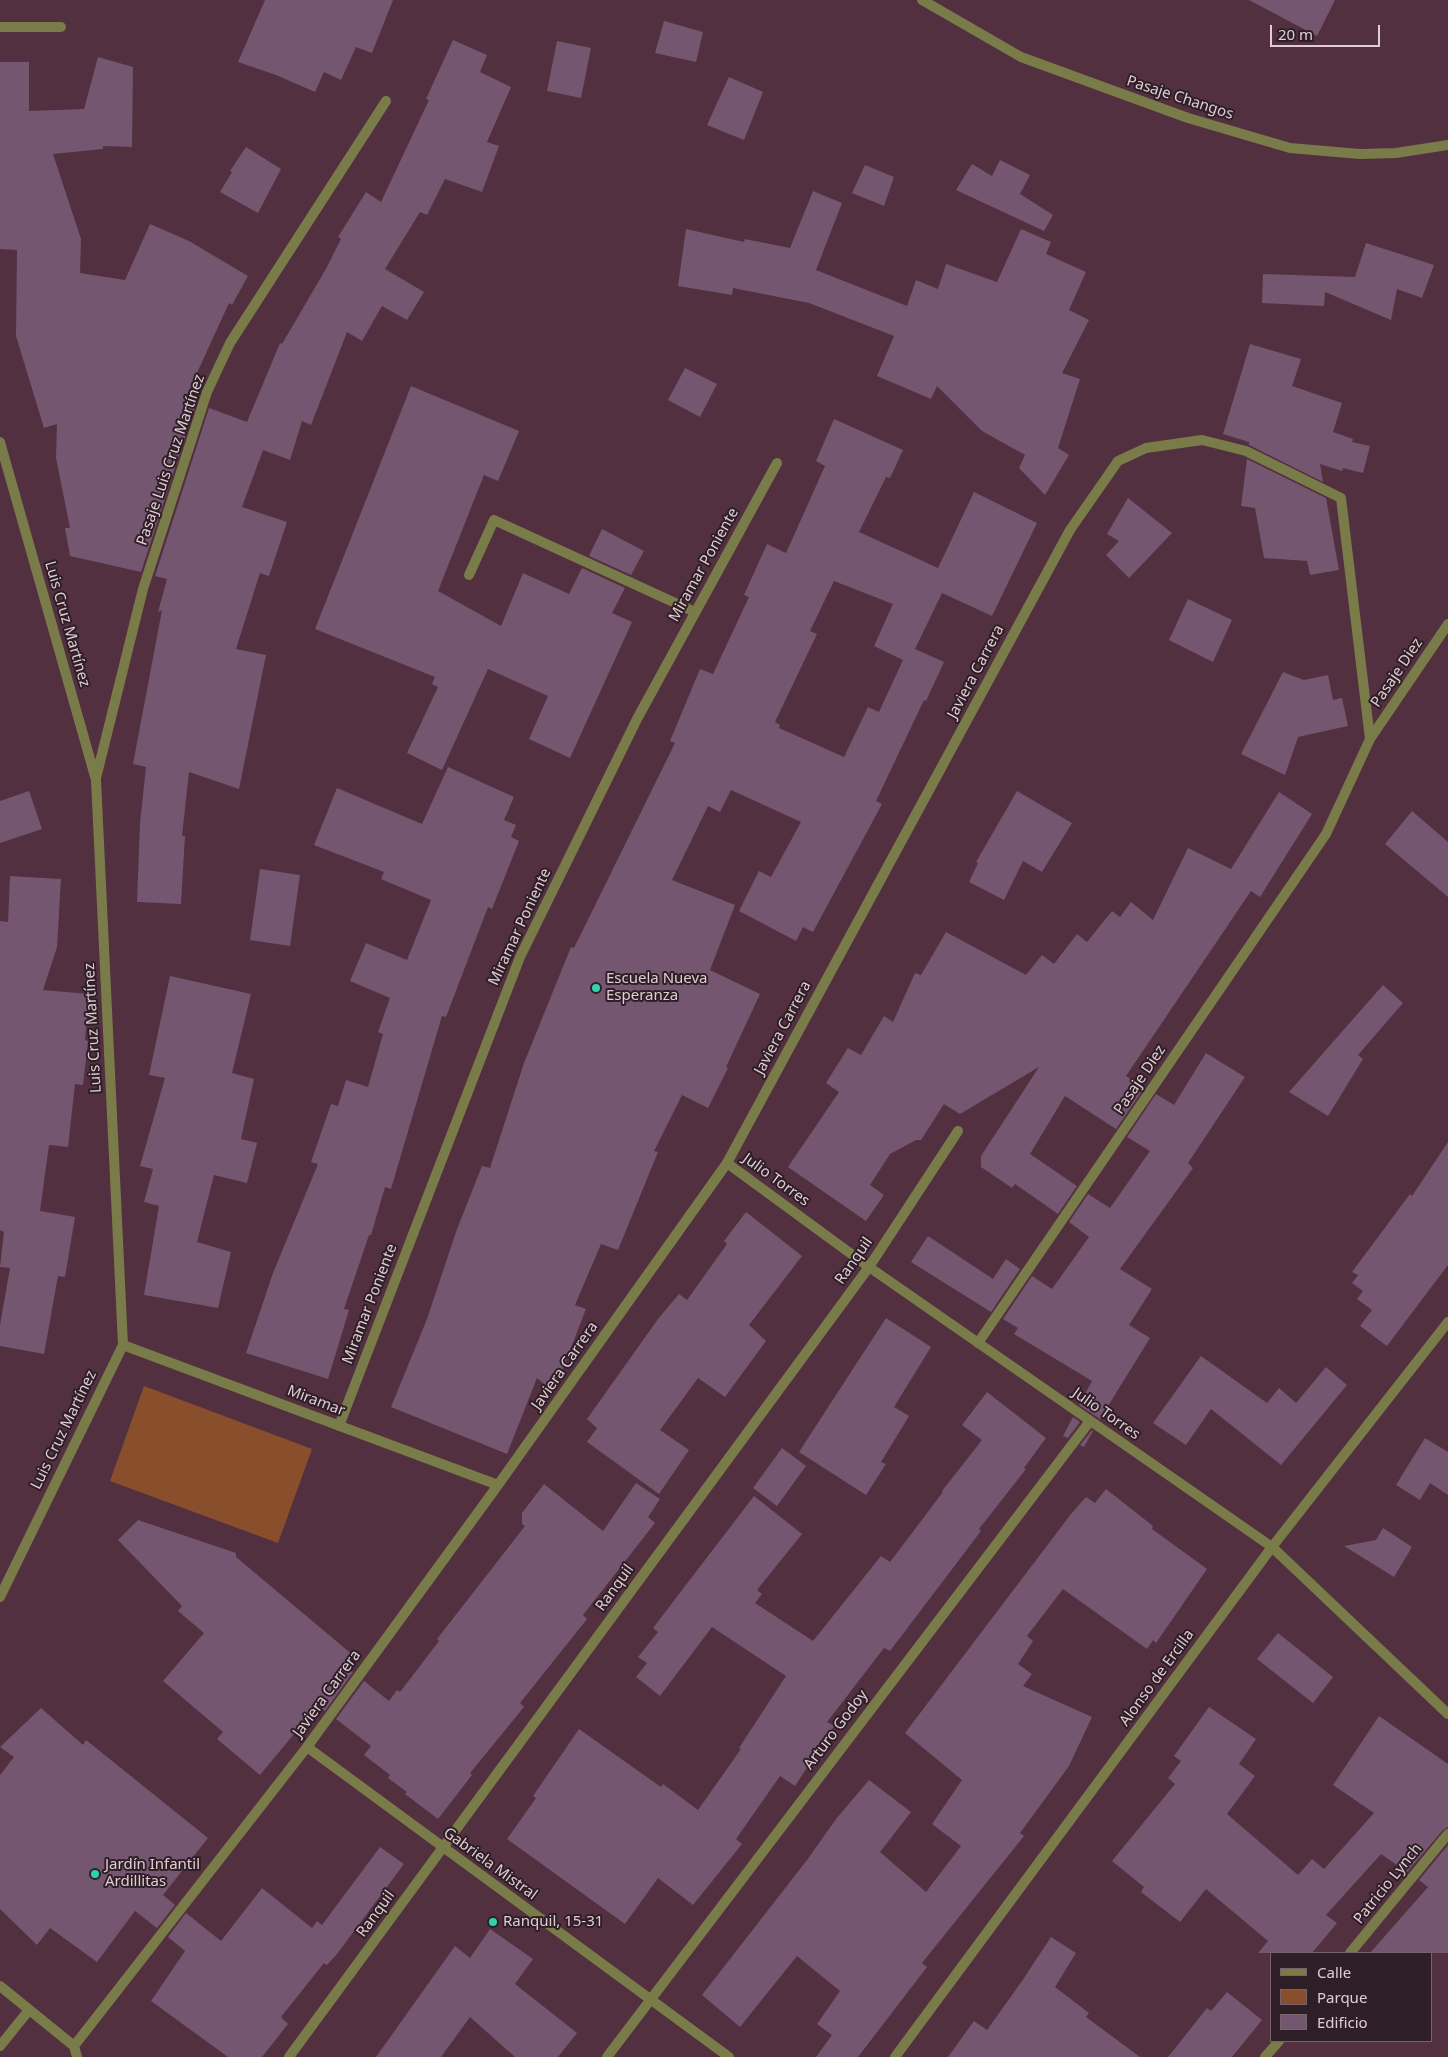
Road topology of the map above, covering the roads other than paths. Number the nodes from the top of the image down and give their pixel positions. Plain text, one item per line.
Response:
1 (922, 0) edge
2 (0, 27) edge
3 (62, 27) dead end
4 (386, 101) dead end
5 (1448, 145) edge
6 (0, 442) edge
7 (777, 463) dead end
8 (469, 575) dead end
9 (695, 612) junction
10 (1448, 624) edge
11 (1370, 739) junction
12 (96, 780) junction
13 (958, 1131) dead end
14 (727, 1162) junction
15 (869, 1267) junction
16 (1448, 1322) edge
17 (978, 1343) junction
18 (122, 1344) junction
19 (1090, 1421) junction
20 (339, 1426) junction
21 (498, 1485) junction
22 (1272, 1547) junction
23 (0, 1597) edge
24 (1448, 1714) edge
25 (308, 1747) junction
26 (1448, 1834) edge
27 (443, 1848) junction
28 (1351, 1952) edge
29 (0, 1986) edge
30 (650, 2000) junction
31 (28, 2010) junction
32 (1278, 2042) edge
33 (0, 2046) edge
34 (74, 2046) junction
35 (77, 2057) edge
36 (289, 2057) edge
37 (607, 2057) edge
38 (729, 2057) edge
39 (895, 2057) edge
40 (1266, 2057) edge

1 - 5 street, Pasaje Changos
2 - 3 street
4 - 12 street, Pasaje Luis Cruz Martínez
6 - 12 street, Luis Cruz Martínez
7 - 9 street, Miramar Poniente
8 - 9 street
9 - 20 street, Miramar Poniente
10 - 11 street, Pasaje Diez
11 - 14 street, Javiera Carrera
11 - 17 street, Pasaje Diez
12 - 18 street, Luis Cruz Martínez
13 - 15 street, Ranquil
14 - 15 street, Julio Torres
14 - 21 street, Javiera Carrera
15 - 17 street, Julio Torres
15 - 27 street, Ranquil
16 - 22 street, Alonso de Ercilla
17 - 19 street, Julio Torres
18 - 20 street, Miramar
18 - 23 street, Luis Cruz Martínez
19 - 22 street, Julio Torres
19 - 30 street, Arturo Godoy
20 - 21 street, Miramar
21 - 25 street, Javiera Carrera
22 - 24 street, Julio Torres
22 - 39 street, Alonso de Ercilla
25 - 27 street, Gabriela Mistral
25 - 34 street, Javiera Carrera
26 - 28 street, Patricio Lynch
27 - 30 street, Gabriela Mistral
27 - 36 street, Ranquil
29 - 31 street
30 - 37 street, Arturo Godoy
30 - 38 street, Gabriela Mistral
31 - 33 street
31 - 34 street
32 - 40 street
34 - 35 street

